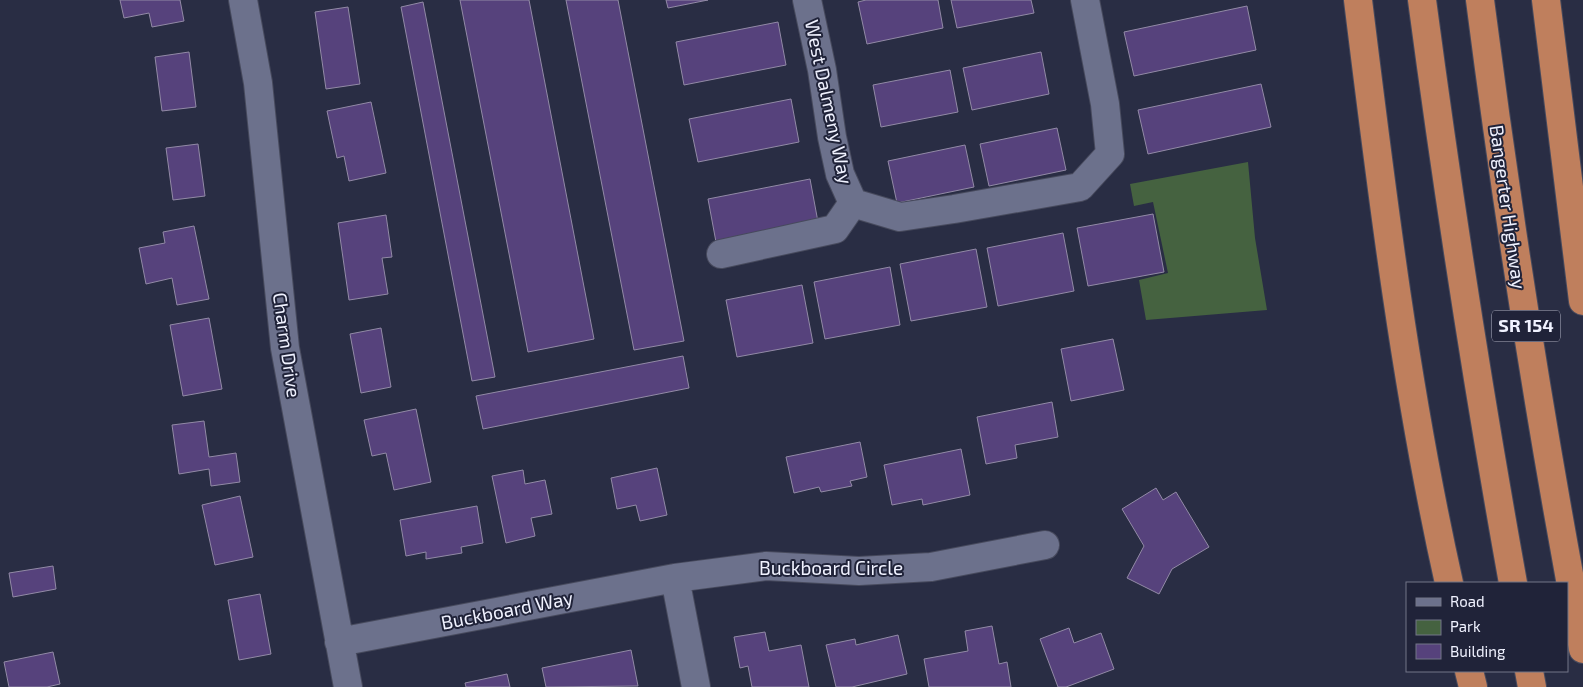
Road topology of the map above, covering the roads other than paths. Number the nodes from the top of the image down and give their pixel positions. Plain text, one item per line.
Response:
1 (243, 0) edge
2 (806, 0) edge
3 (1085, 0) edge
4 (1358, 0) edge
5 (1422, 0) edge
6 (1480, 0) edge
7 (1546, 0) edge
8 (853, 204) junction
9 (721, 254) dead end
10 (1583, 301) edge
11 (1045, 545) dead end
12 (675, 578) junction
13 (1449, 582) edge
14 (1513, 582) edge
15 (339, 642) junction
16 (1583, 649) edge
17 (1469, 672) edge
18 (1529, 672) edge
19 (348, 687) edge
20 (696, 687) edge
21 (1473, 687) edge
22 (1532, 687) edge

1 - 15 street, Charm Drive
2 - 8 street, West Dalmeny Way
3 - 8 street
4 - 13 highway
5 - 14 highway, SR 154
6 - 16 highway, Bangerter Highway / SR 154
7 - 10 highway
8 - 9 street
11 - 12 street, Buckboard Circle
12 - 15 street, Buckboard Way
12 - 20 street
15 - 19 street, Charm Drive
17 - 21 highway
18 - 22 highway

